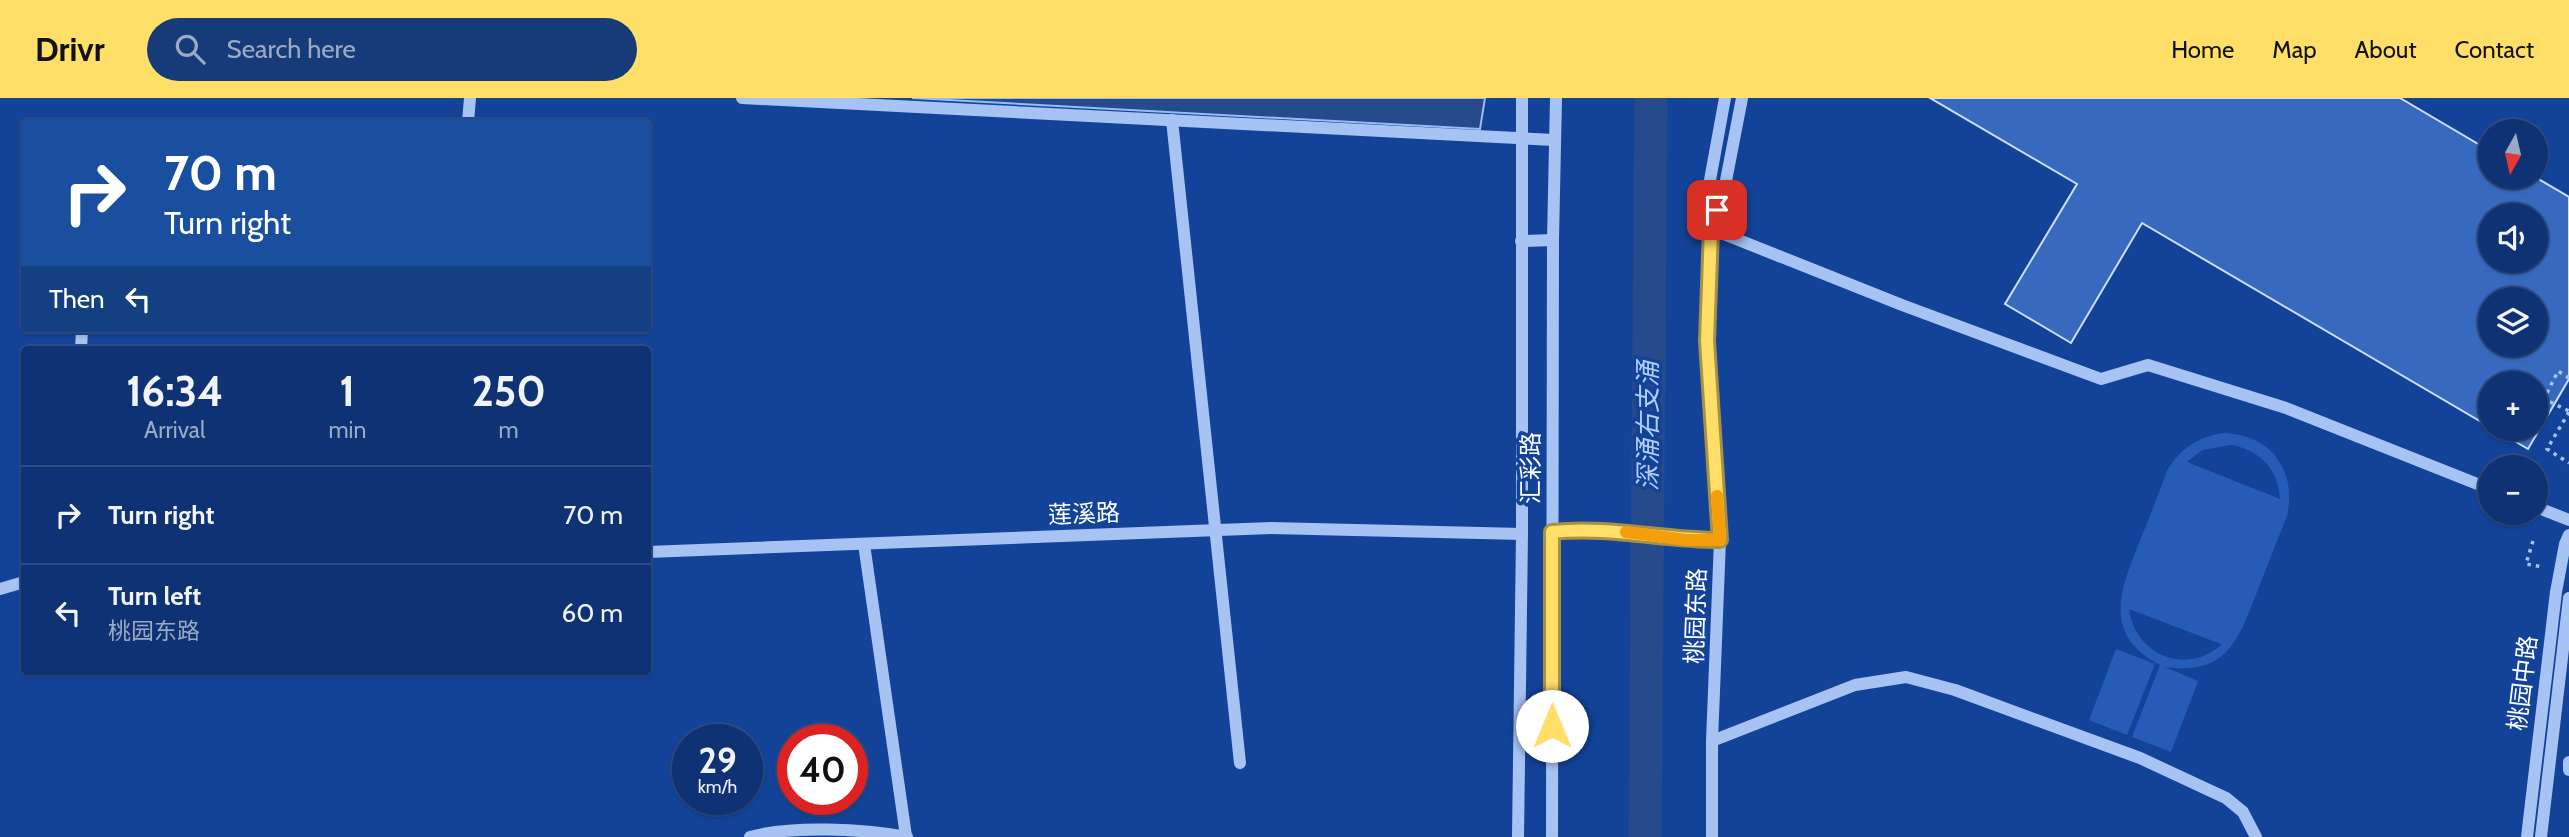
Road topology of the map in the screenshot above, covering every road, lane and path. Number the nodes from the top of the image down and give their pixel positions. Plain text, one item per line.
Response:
1 (470, 98) edge
2 (741, 98) edge
3 (1725, 98) edge
4 (1742, 98) edge
5 (1556, 102) edge
6 (1522, 103) edge
7 (468, 119) edge
8 (1172, 120) junction
9 (1521, 139) junction
10 (1554, 140) junction
11 (1711, 229) junction
12 (1553, 240) junction
13 (1521, 241) junction
14 (2569, 378) edge
15 (2569, 412) edge
16 (2569, 463) edge
17 (2478, 484) edge
18 (2548, 512) edge
19 (2569, 520) edge
20 (1215, 530) junction
21 (1552, 532) junction
22 (1522, 534) junction
23 (2569, 536) edge
24 (1720, 540) junction
25 (2533, 541) dead end
26 (864, 544) junction
27 (651, 552) edge
28 (2543, 567) dead end
29 (21, 583) edge
30 (0, 589) edge
31 (2569, 598) edge
32 (1712, 741) junction
33 (2569, 762) edge
34 (1240, 763) dead end
35 (2569, 770) edge
36 (750, 837) edge
37 (906, 837) edge
38 (1518, 837) edge
39 (1552, 837) edge
40 (1712, 837) edge
41 (2256, 837) edge
42 (2528, 837) edge
43 (2540, 837) edge

1 - 7 street
2 - 8 street
3 - 11 street, 桃园东路
4 - 11 street, 桃园东路
5 - 10 street, 汇彩路
6 - 9 street, 汇彩路
8 - 9 street
8 - 20 street
9 - 10 street
9 - 13 street, 汇彩路
10 - 12 street, 汇彩路
11 - 17 street
11 - 24 street, 桃园东路
12 - 13 street
12 - 21 street, 汇彩路
13 - 22 street, 汇彩路
14 - 15 path
15 - 16 path
18 - 19 street
20 - 22 street, 莲溪路
20 - 26 street, 莲溪路
20 - 34 street
21 - 24 street
21 - 39 street, 汇彩路
22 - 38 street, 汇彩路
23 - 42 street, 桃园中路
24 - 32 street, 桃园东路
25 - 28 path
26 - 27 street, 莲溪路
26 - 37 street
29 - 30 street
31 - 43 street, 桃园中路
32 - 40 street, 桃园东路
32 - 41 street
33 - 35 street
36 - 37 street

